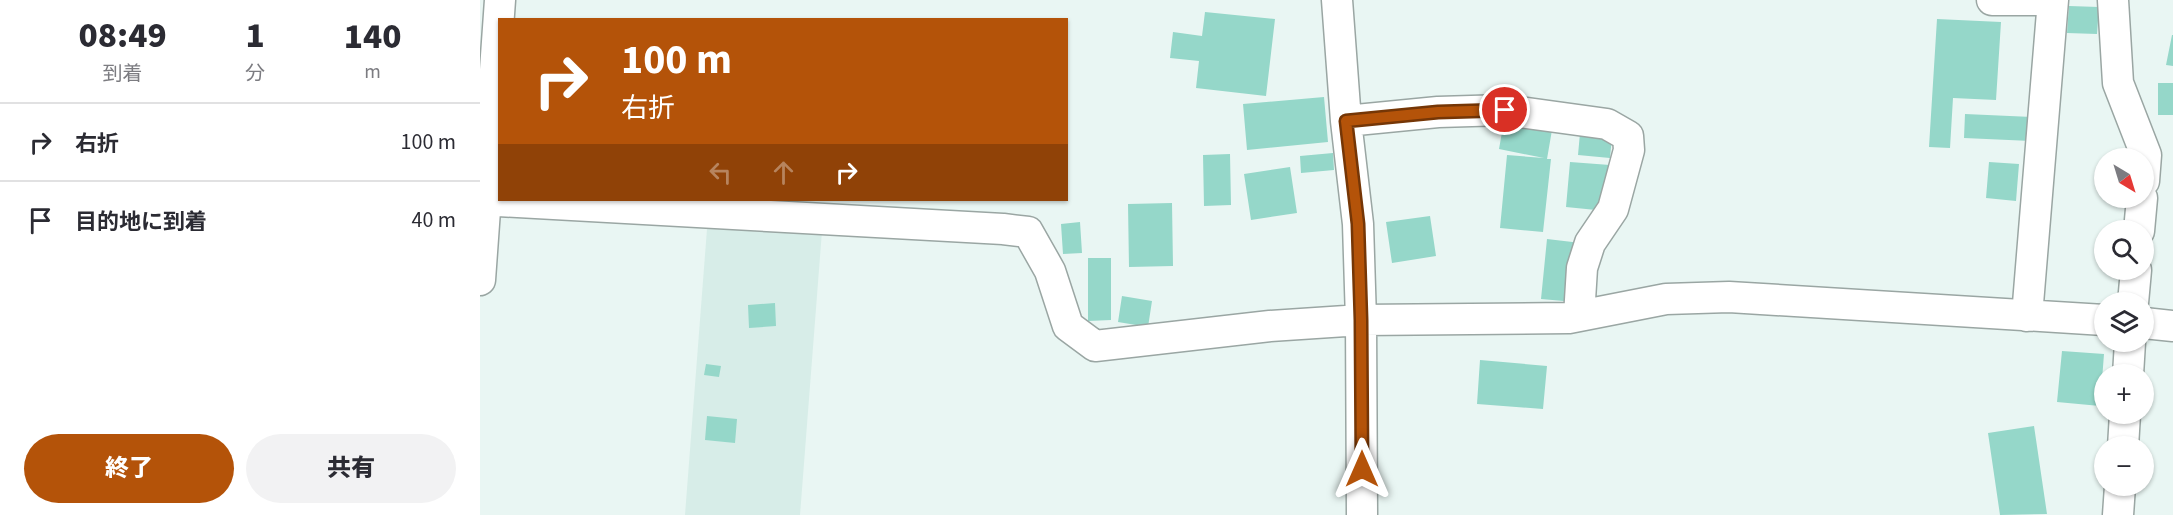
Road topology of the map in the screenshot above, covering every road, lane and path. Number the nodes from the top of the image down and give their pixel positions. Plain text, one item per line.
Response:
1 (500, 0) edge
2 (1337, 0) edge
3 (1992, 0) edge
4 (2036, 0) edge
5 (2053, 0) edge
6 (2113, 0) edge
7 (498, 18) edge
8 (498, 24) edge
9 (1346, 121) junction
10 (2143, 148) edge
11 (483, 200) edge
12 (498, 201) edge
13 (501, 201) edge
14 (480, 280) edge
15 (2027, 315) junction
16 (1579, 316) junction
17 (2094, 319) edge
18 (1361, 320) junction
19 (2154, 324) edge
20 (2173, 326) edge
21 (2119, 496) edge
22 (1362, 515) edge
23 (2118, 515) edge

1 - 7 street
2 - 9 street
3 - 4 street
5 - 15 street
6 - 10 street
8 - 11 street
9 - 16 street
9 - 18 street
11 - 12 street
11 - 14 street
13 - 18 street
15 - 16 street
15 - 17 street
16 - 18 street
18 - 22 street
19 - 20 street
21 - 23 street

